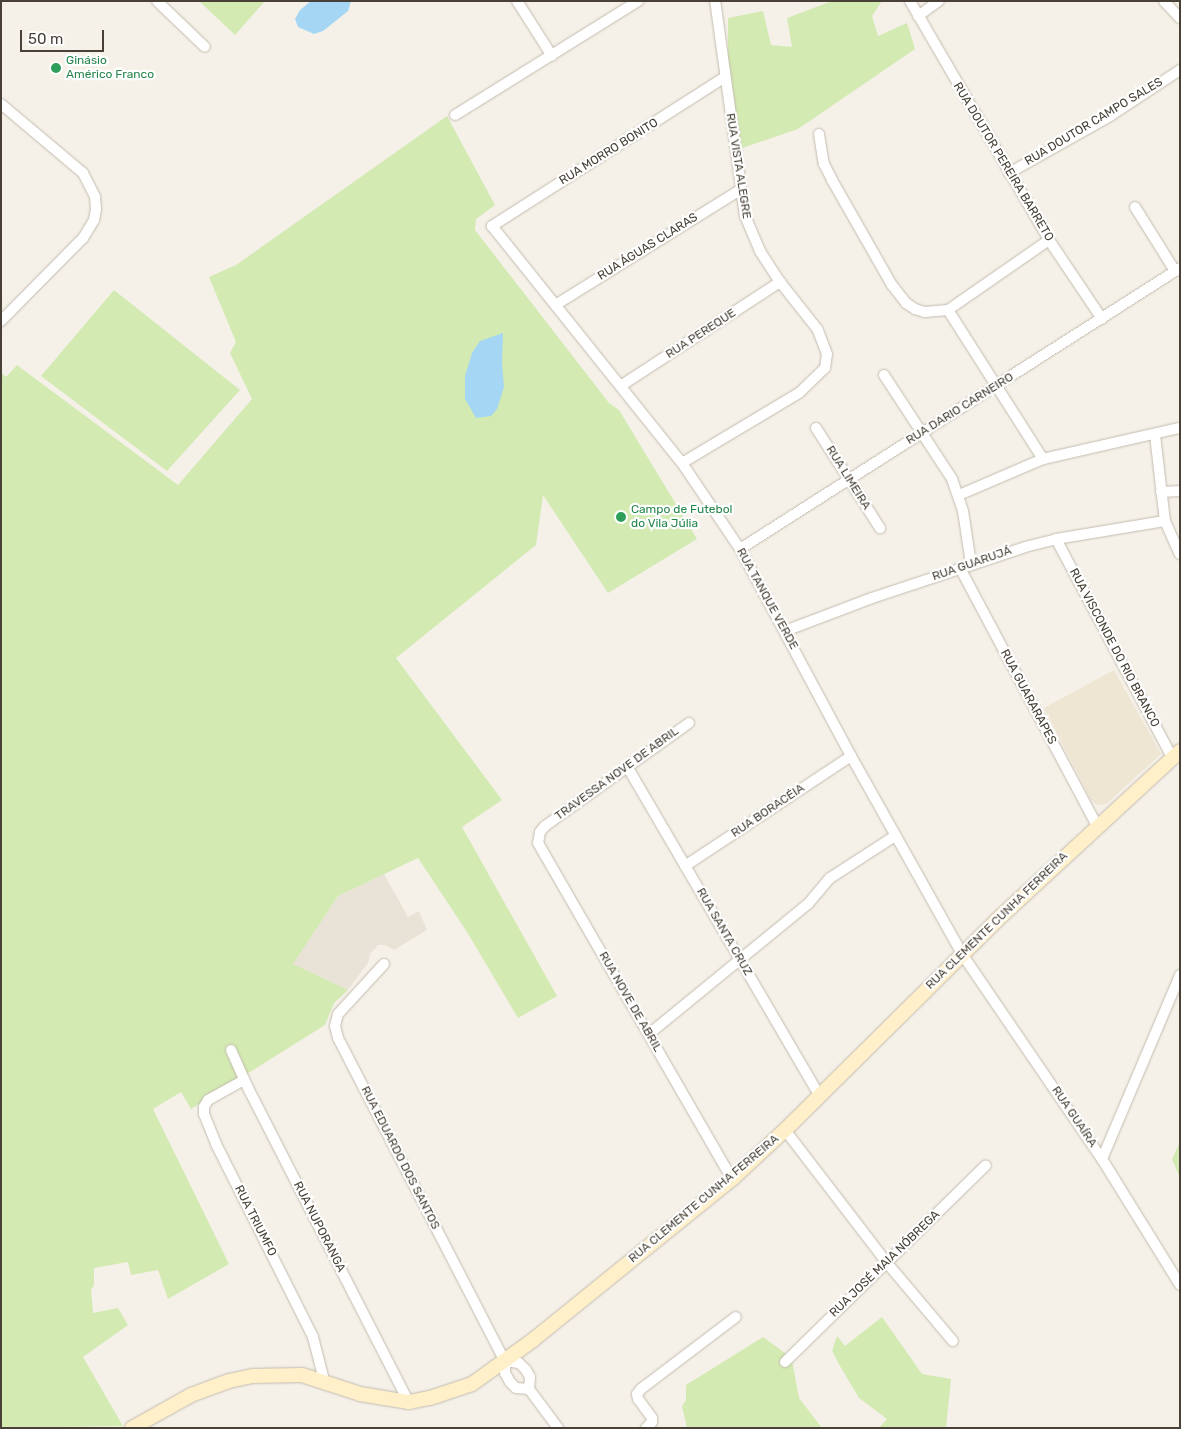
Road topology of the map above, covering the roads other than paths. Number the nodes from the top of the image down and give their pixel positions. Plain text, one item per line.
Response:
1 (157, 1) edge
2 (517, 1) edge
3 (638, 1) edge
4 (715, 1) edge
5 (910, 1) edge
6 (940, 1) edge
7 (1164, 1) edge
8 (918, 16) junction
9 (1180, 18) edge
10 (205, 47) dead end
11 (552, 56) junction
12 (1180, 70) edge
13 (725, 77) junction
14 (1, 104) edge
15 (455, 115) dead end
16 (819, 134) dead end
17 (1009, 173) junction
18 (740, 190) junction
19 (1135, 207) dead end
20 (492, 226) joint
21 (1049, 240) junction
22 (1178, 270) edge
23 (780, 282) junction
24 (557, 304) junction
25 (948, 310) junction
26 (1102, 319) junction
27 (1, 321) edge
28 (884, 375) dead end
29 (622, 385) junction
30 (996, 386) junction
31 (816, 428) dead end
32 (1180, 428) edge
33 (923, 432) junction
34 (1155, 435) junction
35 (1043, 459) junction
36 (682, 463) junction
37 (848, 480) junction
38 (1180, 490) edge
39 (1162, 492) junction
40 (959, 495) junction
41 (1165, 521) junction
42 (880, 528) dead end
43 (1056, 539) junction
44 (740, 548) junction
45 (1180, 554) edge
46 (972, 564) junction
47 (960, 568) junction
48 (785, 631) junction
49 (689, 723) dead end
50 (1176, 754) edge
51 (851, 756) junction
52 (628, 768) junction
53 (545, 826) joint
54 (1097, 826) junction
55 (895, 836) junction
56 (685, 866) junction
57 (962, 954) junction
58 (740, 959) junction
59 (384, 964) dead end
60 (1180, 975) edge
61 (649, 1034) junction
62 (231, 1050) dead end
63 (244, 1080) junction
64 (820, 1096) junction
65 (786, 1130) junction
66 (1102, 1158) junction
67 (986, 1165) dead end
68 (732, 1178) junction
69 (887, 1263) junction
70 (1180, 1285) edge
71 (736, 1317) dead end
72 (953, 1340) dead end
73 (505, 1361) junction
74 (785, 1362) dead end
75 (324, 1380) junction
76 (529, 1389) junction
77 (409, 1402) junction
78 (132, 1428) edge
79 (558, 1428) edge
80 (646, 1428) edge

1 - 10 street
2 - 11 street
3 - 11 street
4 - 13 street, RUA VISTA ALEGRE
5 - 8 street, RUA DOUTOR PEREIRA BARRETO
6 - 8 street
7 - 9 street
8 - 17 street, RUA DOUTOR PEREIRA BARRETO
11 - 15 street
12 - 17 street, RUA DOUTOR CAMPO SALES
13 - 18 street, RUA VISTA ALEGRE
13 - 20 street, RUA MORRO BONITO
14 - 27 street
16 - 25 street
17 - 21 street, RUA DOUTOR PEREIRA BARRETO
18 - 23 street, RUA VISTA ALEGRE
18 - 24 street, RUA ÁGUAS CLARAS
19 - 22 street
20 - 24 street, RUA TANQUE VERDE
21 - 25 street
21 - 26 street, RUA DOUTOR PEREIRA BARRETO
22 - 26 street, RUA DARIO CARNEIRO
23 - 29 street, RUA PEREQUE
23 - 36 street, RUA VISTA ALEGRE
24 - 29 street, RUA TANQUE VERDE
25 - 30 street
26 - 30 street, RUA DARIO CARNEIRO
28 - 33 street
29 - 36 street, RUA TANQUE VERDE
30 - 33 street, RUA DARIO CARNEIRO
30 - 35 street
31 - 37 street, RUA LIMEIRA
32 - 34 street
33 - 37 street, RUA DARIO CARNEIRO
33 - 40 street
34 - 35 street
34 - 39 street
35 - 40 street
36 - 44 street, RUA TANQUE VERDE
37 - 42 street, RUA LIMEIRA
37 - 44 street, RUA DARIO CARNEIRO
38 - 39 street
39 - 41 street
40 - 46 street
41 - 43 street, RUA GUARUJÁ
41 - 45 street
43 - 46 street, RUA GUARUJÁ
43 - 50 street, RUA VISCONDE DO RIO BRANCO
44 - 48 street, RUA TANQUE VERDE
46 - 47 street, RUA GUARUJÁ
47 - 48 street, RUA GUARUJÁ
47 - 54 street, RUA GUARARAPES
48 - 51 street, RUA TANQUE VERDE
49 - 52 street, TRAVESSA NOVE DE ABRIL
50 - 54 street, RUA CLEMENTE CUNHA FERREIRA
51 - 55 street, RUA TANQUE VERDE
51 - 56 street, RUA BORACÉIA
52 - 53 street, TRAVESSA NOVE DE ABRIL
52 - 56 street, RUA SANTA CRUZ
53 - 61 street, RUA NOVE DE ABRIL
54 - 57 street, RUA CLEMENTE CUNHA FERREIRA
55 - 57 street, RUA TANQUE VERDE
55 - 58 street
56 - 58 street, RUA SANTA CRUZ
57 - 64 street, RUA CLEMENTE CUNHA FERREIRA
57 - 66 street, RUA GUAÍRA
58 - 61 street
58 - 64 street, RUA SANTA CRUZ
59 - 73 street, RUA EDUARDO DOS SANTOS
60 - 66 street
61 - 68 street, RUA NOVE DE ABRIL
62 - 63 street, RUA NUPORANGA
63 - 75 street, RUA TRIUMFO
63 - 77 street, RUA NUPORANGA
64 - 65 street, RUA CLEMENTE CUNHA FERREIRA
65 - 68 street, RUA CLEMENTE CUNHA FERREIRA
65 - 69 street
66 - 70 street, RUA GUAÍRA
67 - 69 street, RUA JOSÉ MAIA NÓBREGA
68 - 73 street, RUA CLEMENTE CUNHA FERREIRA
69 - 72 street
69 - 74 street, RUA JOSÉ MAIA NÓBREGA
71 - 80 street
73 - 76 street, RUA EDUARDO DOS SANTOS
73 - 76 street
73 - 77 street, RUA CLEMENTE CUNHA FERREIRA
75 - 77 street, RUA CLEMENTE CUNHA FERREIRA
75 - 78 street, RUA CLEMENTE CUNHA FERREIRA
76 - 79 street

